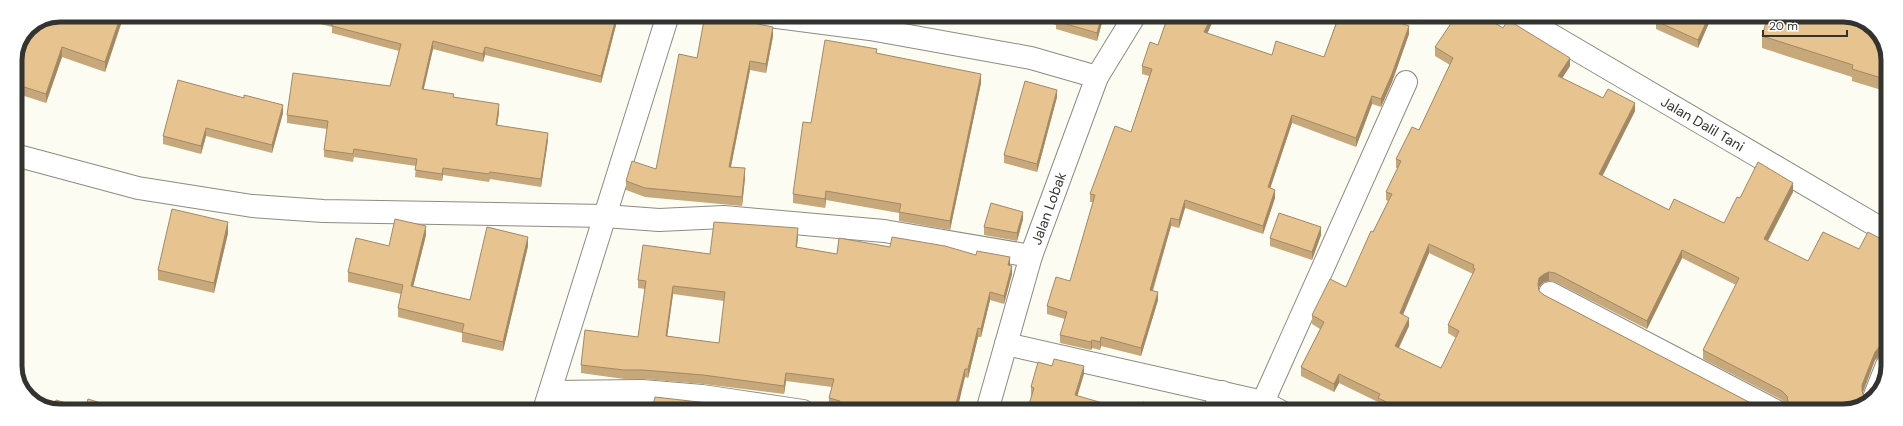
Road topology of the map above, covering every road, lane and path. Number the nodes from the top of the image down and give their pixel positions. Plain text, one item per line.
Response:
1 (666, 22) edge
2 (816, 22) edge
3 (1131, 22) edge
4 (1529, 22) edge
5 (1097, 77) junction
6 (1406, 82) dead end
7 (22, 157) edge
8 (605, 216) junction
9 (1881, 228) edge
10 (1031, 256) junction
11 (1550, 293) dead end
12 (1006, 344) junction
13 (547, 401) edge
14 (1218, 402) edge
15 (759, 404) edge
16 (990, 404) edge
17 (1244, 404) edge
18 (1272, 404) edge
19 (1763, 404) edge

1 - 8 street
2 - 5 street
3 - 5 street, Jalan Lobak
4 - 9 street, Jalan Dalil Tani
5 - 10 street, Jalan Lobak
6 - 18 street
7 - 8 street
8 - 10 street
8 - 13 street
10 - 12 street, Jalan Lobak
11 - 19 street
12 - 14 street
12 - 16 street, Jalan Lobak
13 - 15 street
14 - 17 street

